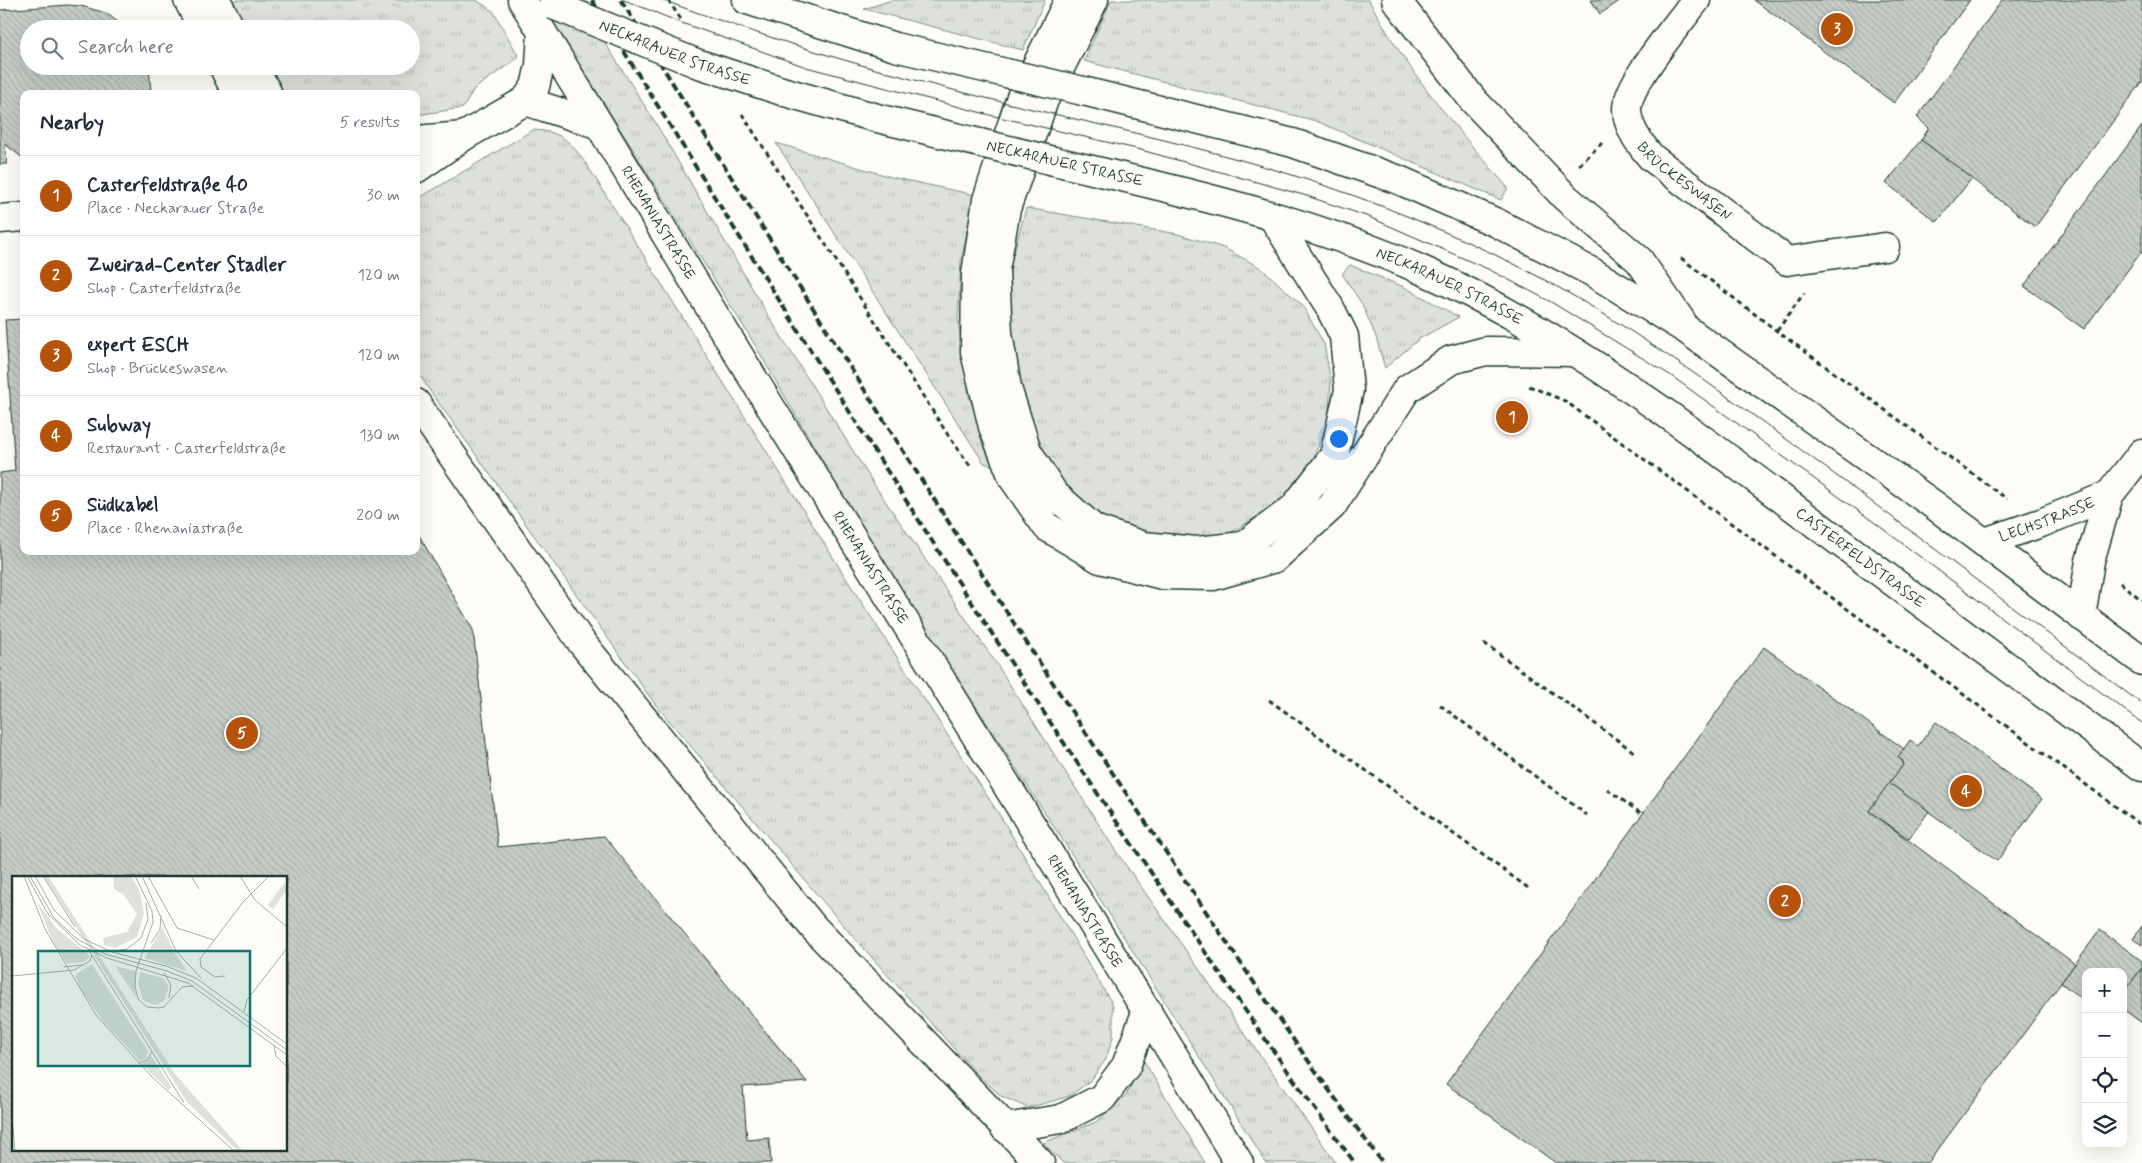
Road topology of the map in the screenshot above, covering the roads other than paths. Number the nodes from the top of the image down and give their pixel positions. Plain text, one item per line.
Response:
1 (188, 0) edge
2 (216, 0) edge
3 (522, 0) edge
4 (543, 0) edge
5 (751, 0) edge
6 (1069, 0) edge
7 (1094, 0) edge
8 (1396, 0) edge
9 (1696, 0) edge
10 (198, 20) edge
11 (226, 20) edge
12 (542, 32) junction
13 (228, 75) edge
14 (258, 75) edge
15 (235, 90) edge
16 (266, 90) edge
17 (525, 101) junction
18 (597, 124) junction
19 (464, 136) junction
20 (420, 140) edge
21 (420, 166) edge
22 (1272, 216) junction
23 (20, 217) edge
24 (0, 219) edge
25 (1885, 247) dead end
26 (1687, 330) junction
27 (1575, 352) junction
28 (420, 409) edge
29 (2142, 453) edge
30 (2109, 495) junction
31 (1985, 542) junction
32 (2081, 616) junction
33 (2142, 661) edge
34 (2142, 767) edge
35 (1147, 1010) junction
36 (1005, 1128) junction
37 (1040, 1163) edge
38 (1240, 1163) edge

1 - 10 main road
2 - 11 main road
3 - 12 main road, RHENANIASTRASSE
4 - 22 main road, NECKARAUER STRASSE, bridge
5 - 26 main road, bridge
6 - 27 main road
7 - 22 main road
8 - 26 main road
9 - 25 main road, BRÜCKESWASEN
12 - 17 main road
12 - 18 main road, RHENANIASTRASSE
13 - 15 main road
14 - 16 main road
17 - 18 main road
17 - 19 main road
18 - 35 main road, RHENANIASTRASSE
19 - 20 main road
19 - 21 main road
22 - 27 main road, NECKARAUER STRASSE
23 - 24 main road
26 - 31 main road
27 - 34 main road, CASTERFELDSTRASSE
28 - 36 main road
29 - 30 main road, LECHSTRASSE
30 - 31 main road, LECHSTRASSE
30 - 32 main road, LECHSTRASSE
31 - 32 main road
32 - 33 main road
35 - 36 main road
35 - 38 main road, RHENANIASTRASSE
36 - 37 main road

